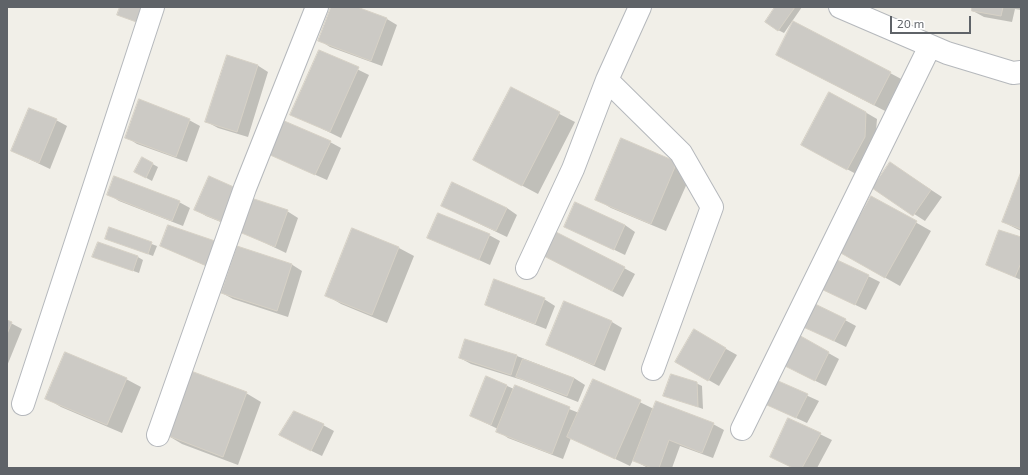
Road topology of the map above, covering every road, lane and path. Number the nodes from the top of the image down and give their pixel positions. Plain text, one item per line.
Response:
1 (153, 7) edge
2 (317, 7) edge
3 (640, 7) edge
4 (840, 7) edge
5 (930, 46) junction
6 (1021, 72) edge
7 (607, 80) junction
8 (527, 268) dead end
9 (652, 370) dead end
10 (23, 404) dead end
11 (742, 428) dead end
12 (158, 435) dead end

1 - 10 street
2 - 12 street
3 - 7 street
4 - 5 street
5 - 6 street
5 - 11 street
7 - 8 street
7 - 9 street

